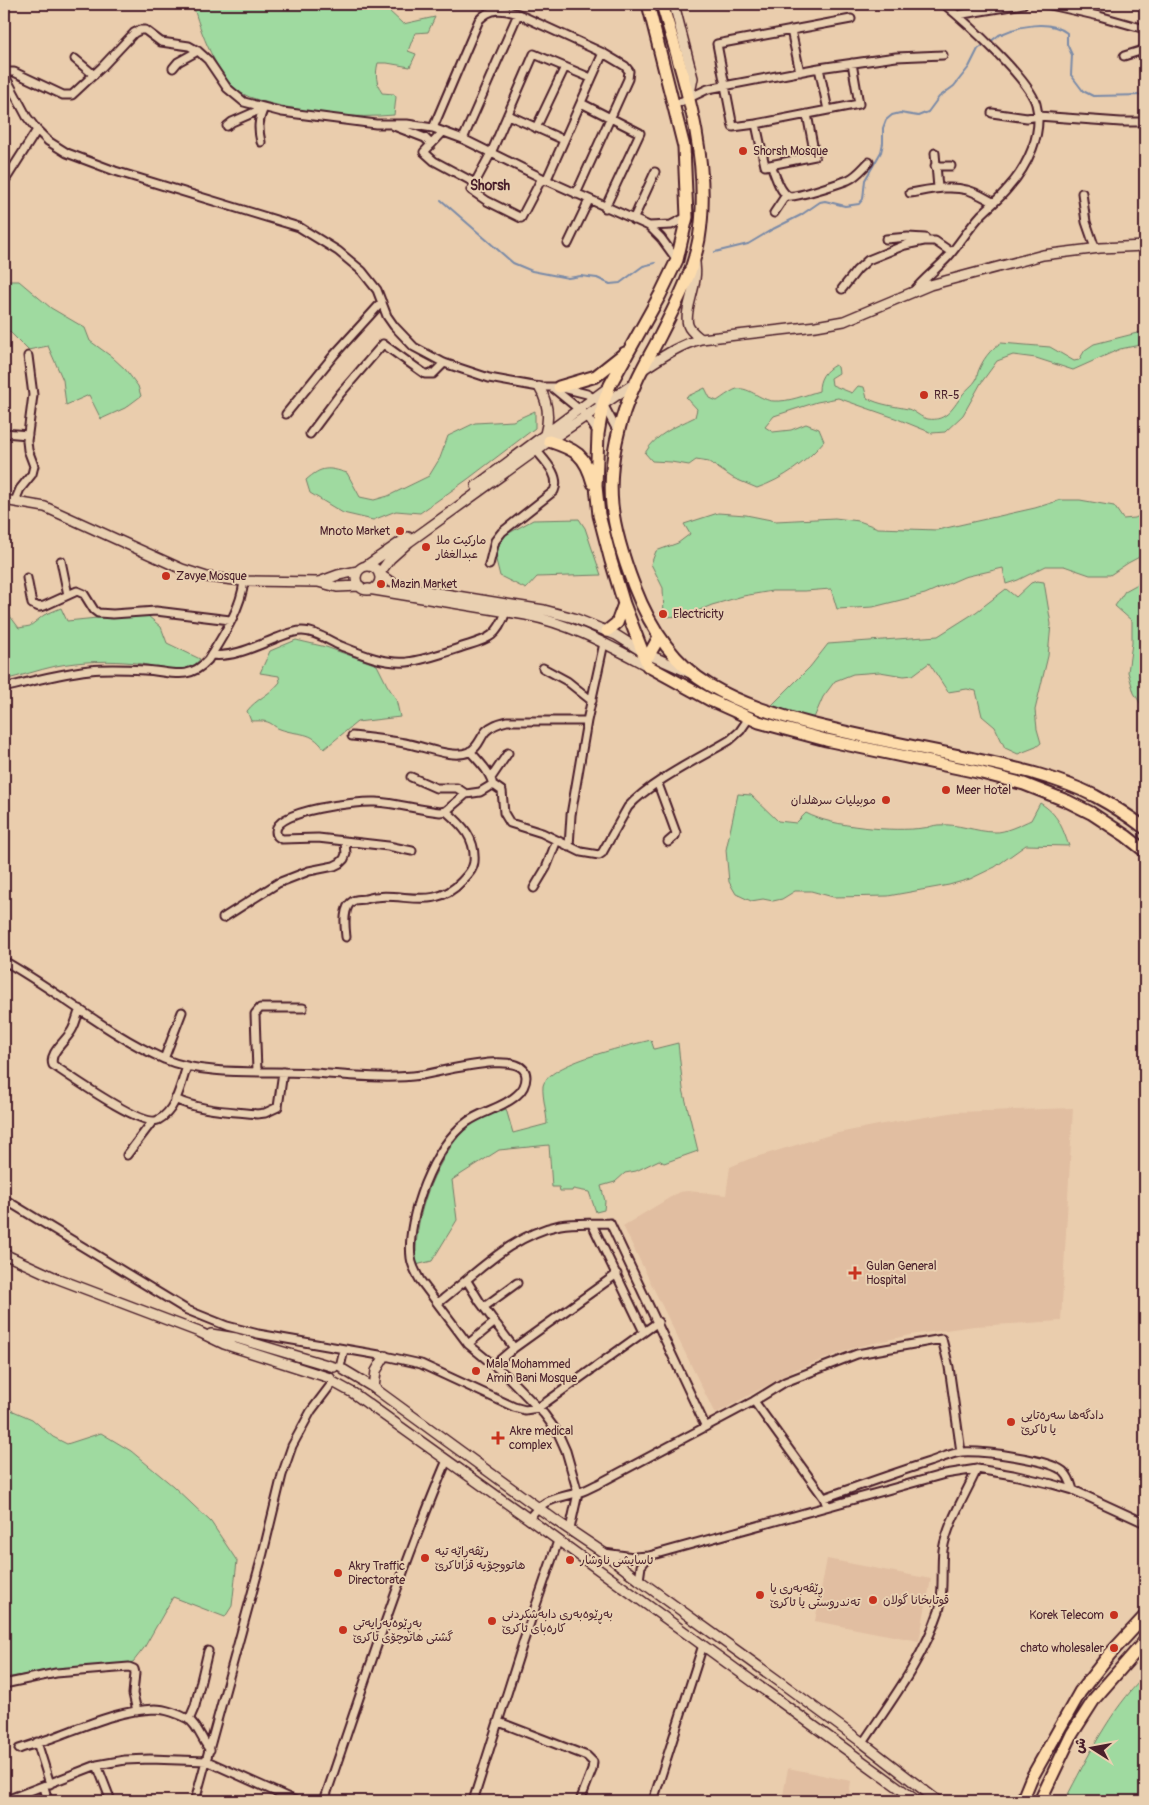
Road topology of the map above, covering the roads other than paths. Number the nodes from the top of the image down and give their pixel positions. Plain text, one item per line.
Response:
1 (648, 4) edge
2 (662, 4) edge
3 (674, 4) edge
4 (944, 4) edge
5 (1023, 4) edge
6 (1046, 4) edge
7 (518, 14) junction
8 (957, 15) junction
9 (851, 19) dead end
10 (791, 30) junction
11 (1145, 30) edge
12 (1145, 48) edge
13 (198, 51) junction
14 (603, 53) junction
15 (944, 55) dead end
16 (1124, 56) dead end
17 (75, 59) dead end
18 (852, 63) junction
19 (173, 68) dead end
20 (565, 68) junction
21 (820, 68) junction
22 (800, 72) junction
23 (4, 73) edge
24 (94, 75) junction
25 (591, 78) junction
26 (725, 87) junction
27 (689, 98) junction
28 (581, 103) junction
29 (674, 105) junction
30 (264, 108) junction
31 (828, 110) junction
32 (992, 113) dead end
33 (807, 114) junction
34 (508, 115) junction
35 (1038, 116) junction
36 (610, 118) junction
37 (1145, 122) edge
38 (756, 124) junction
39 (393, 125) junction
40 (227, 126) dead end
41 (433, 128) junction
42 (536, 128) junction
43 (37, 130) junction
44 (442, 132) junction
45 (463, 139) junction
46 (564, 140) junction
47 (261, 142) dead end
48 (431, 144) junction
49 (491, 153) junction
50 (935, 153) dead end
51 (869, 162) dead end
52 (771, 165) junction
53 (935, 166) junction
54 (951, 166) dead end
55 (655, 172) dead end
56 (544, 180) junction
57 (4, 182) edge
58 (475, 183) junction
59 (938, 188) junction
60 (910, 193) dead end
61 (1082, 193) dead end
62 (576, 194) junction
63 (786, 195) junction
64 (589, 200) junction
65 (993, 202) junction
66 (605, 208) junction
67 (774, 213) dead end
68 (686, 217) junction
69 (633, 220) junction
70 (650, 226) junction
71 (886, 238) dead end
72 (930, 241) junction
73 (568, 244) dead end
74 (1145, 246) edge
75 (1095, 248) junction
76 (951, 252) junction
77 (694, 258) junction
78 (677, 260) junction
79 (842, 289) dead end
80 (913, 292) junction
81 (382, 302) junction
82 (701, 339) junction
83 (632, 347) junction
84 (28, 356) dead end
85 (444, 363) junction
86 (642, 370) junction
87 (635, 383) junction
88 (539, 387) junction
89 (556, 387) junction
90 (598, 401) junction
91 (583, 412) junction
92 (286, 414) dead end
93 (4, 433) edge
94 (618, 433) junction
95 (310, 434) dead end
96 (598, 434) junction
97 (28, 435) junction
98 (547, 437) junction
99 (536, 450) junction
100 (597, 498) junction
101 (4, 500) edge
102 (15, 501) junction
103 (61, 561) dead end
104 (489, 565) dead end
105 (362, 569) junction
106 (379, 574) junction
107 (27, 578) dead end
108 (244, 581) junction
109 (318, 582) junction
110 (364, 588) junction
111 (68, 595) junction
112 (624, 604) junction
113 (506, 612) junction
114 (230, 620) junction
115 (606, 637) junction
116 (659, 637) junction
117 (211, 655) junction
118 (647, 657) junction
119 (543, 668) dead end
120 (695, 675) junction
121 (4, 688) edge
122 (592, 702) junction
123 (749, 718) junction
124 (587, 721) junction
125 (352, 736) dead end
126 (470, 751) junction
127 (508, 753) dead end
128 (412, 777) dead end
129 (491, 778) junction
130 (658, 784) junction
131 (493, 786) junction
132 (466, 794) junction
133 (446, 811) junction
134 (1145, 828) edge
135 (557, 840) junction
136 (345, 842) junction
137 (668, 842) dead end
138 (569, 846) junction
139 (412, 851) dead end
140 (1145, 851) edge
141 (534, 888) dead end
142 (223, 918) dead end
143 (346, 937) dead end
144 (4, 961) edge
145 (303, 1008) dead end
146 (80, 1009) junction
147 (182, 1012) dead end
148 (164, 1059) junction
149 (187, 1066) junction
150 (257, 1071) junction
151 (283, 1072) junction
152 (175, 1099) junction
153 (152, 1122) junction
154 (128, 1155) dead end
155 (4, 1199) edge
156 (592, 1224) junction
157 (4, 1254) edge
158 (617, 1274) junction
159 (467, 1281) junction
160 (517, 1283) dead end
161 (438, 1303) junction
162 (484, 1307) junction
163 (495, 1322) junction
164 (658, 1322) junction
165 (198, 1332) junction
166 (644, 1332) junction
167 (468, 1344) junction
168 (514, 1348) junction
169 (344, 1350) junction
170 (385, 1356) junction
171 (494, 1365) junction
172 (339, 1368) junction
173 (332, 1380) junction
174 (374, 1388) junction
175 (754, 1401) junction
176 (538, 1408) junction
177 (705, 1425) junction
178 (961, 1452) junction
179 (447, 1460) junction
180 (977, 1469) junction
181 (1073, 1490) junction
182 (578, 1493) junction
183 (824, 1498) junction
184 (827, 1506) junction
185 (537, 1507) junction
186 (529, 1519) junction
187 (1145, 1523) edge
188 (570, 1529) junction
189 (558, 1541) junction
190 (604, 1553) junction
191 (649, 1556) junction
192 (639, 1580) junction
193 (1145, 1616) edge
194 (1145, 1641) edge
195 (703, 1645) junction
196 (208, 1650) dead end
197 (780, 1682) junction
198 (4, 1684) edge
199 (770, 1695) junction
200 (136, 1711) junction
201 (189, 1720) junction
202 (499, 1722) junction
203 (37, 1742) junction
204 (863, 1743) junction
205 (19, 1749) dead end
206 (210, 1750) junction
207 (207, 1761) junction
208 (97, 1765) junction
209 (47, 1785) junction
210 (23, 1798) edge
211 (1042, 1799) edge
212 (4, 1801) edge
213 (48, 1801) edge
214 (111, 1801) edge
215 (195, 1801) edge
216 (296, 1801) edge
217 (324, 1801) edge
218 (473, 1801) edge
219 (580, 1801) edge
220 (653, 1801) edge
221 (917, 1801) edge
222 (938, 1801) edge
223 (1022, 1801) edge

1 - 29 highway
2 - 27 highway
3 - 27 street
4 - 8 street
5 - 8 street
6 - 11 street
7 - 14 street
7 - 41 street
7 - 45 street
8 - 35 street
9 - 10 street
10 - 22 street
10 - 26 street
12 - 16 street
13 - 19 street
13 - 24 street
13 - 30 street
14 - 25 street
14 - 36 street
15 - 18 street
17 - 24 street
18 - 21 street
18 - 31 street
20 - 25 street
20 - 34 street
20 - 42 street
21 - 22 street
21 - 31 street
22 - 26 street
23 - 24 street
23 - 43 street
25 - 28 street
26 - 27 street
26 - 38 street
27 - 29 street
27 - 77 highway
28 - 36 street
28 - 46 street
29 - 68 highway
30 - 39 street
30 - 40 street
30 - 47 street
31 - 33 street
32 - 35 street
33 - 38 street
33 - 52 street
34 - 42 street
34 - 49 street
35 - 37 street
35 - 65 street
36 - 62 street
36 - 66 street
38 - 52 street
39 - 41 street
39 - 48 street
41 - 44 street
42 - 46 street
43 - 57 street
43 - 81 street
44 - 45 street
44 - 48 street
45 - 49 street
46 - 56 street
48 - 58 street
49 - 56 street
49 - 58 street
50 - 53 street
51 - 63 street
52 - 63 street
53 - 54 street
53 - 59 street
55 - 69 street
56 - 58 street
56 - 62 street
59 - 60 street
59 - 65 street
61 - 75 street
62 - 64 street
63 - 67 street
64 - 66 street
64 - 73 street
65 - 76 street
66 - 69 street
68 - 70 street
68 - 78 highway
69 - 70 street
70 - 78 street
71 - 72 street
72 - 76 street
72 - 79 street
74 - 75 street
75 - 80 street
76 - 80 street
77 - 82 street
77 - 86 highway
78 - 83 highway
80 - 82 street
81 - 85 street
81 - 92 street
82 - 86 street
83 - 89 highway
83 - 90 highway
84 - 97 street
85 - 88 street
85 - 95 street
86 - 87 highway
87 - 90 street
87 - 94 highway
88 - 89 street
88 - 98 street
89 - 90 street
89 - 91 street
90 - 91 street
90 - 94 street
90 - 96 highway
91 - 96 street
91 - 98 street
93 - 97 street
94 - 116 highway
96 - 100 highway
97 - 102 street
98 - 99 street
98 - 100 highway
98 - 105 street
99 - 104 street
99 - 106 street
100 - 112 highway
101 - 102 street
102 - 108 street
103 - 111 street
105 - 106 street
105 - 109 street
105 - 110 street
106 - 110 street
106 - 115 street
107 - 111 street
108 - 109 street
108 - 114 street
109 - 110 street
110 - 113 street
111 - 114 street
112 - 115 highway
112 - 118 highway
113 - 115 street
113 - 117 street
114 - 117 street
115 - 118 street
115 - 118 street
115 - 122 street
116 - 118 highway
116 - 120 highway
117 - 121 street
118 - 120 street
118 - 123 highway
119 - 122 street
120 - 134 highway
122 - 124 street
123 - 130 street
123 - 140 highway
124 - 126 street
124 - 138 street
125 - 126 street
126 - 129 street
127 - 129 street
128 - 132 street
129 - 131 street
130 - 137 street
130 - 138 street
131 - 132 street
131 - 135 street
132 - 133 street
133 - 136 street
133 - 143 street
135 - 138 street
135 - 141 street
136 - 139 street
136 - 142 street
144 - 146 street
145 - 150 street
146 - 148 street
146 - 153 street
147 - 148 street
148 - 149 street
149 - 150 street
149 - 152 street
150 - 151 street
151 - 152 street
151 - 161 street
152 - 153 street
153 - 154 street
155 - 169 street
156 - 158 street
156 - 159 street
156 - 164 street
157 - 165 street
158 - 166 street
158 - 168 street
159 - 161 street
159 - 162 street
160 - 162 street
161 - 167 street
162 - 163 street
163 - 167 street
163 - 168 street
164 - 166 street
164 - 177 street
165 - 172 street
165 - 173 street
166 - 176 street
167 - 171 street
168 - 171 street
169 - 170 street
169 - 172 street
170 - 174 street
170 - 176 street
171 - 176 street
172 - 173 street
172 - 173 street
172 - 174 street
173 - 179 street
173 - 206 street
174 - 185 street
175 - 177 street
175 - 178 street
175 - 183 street
176 - 182 street
177 - 182 street
178 - 181 street
178 - 183 street
179 - 186 street
179 - 217 street
180 - 181 street
180 - 184 street
180 - 204 street
181 - 187 street
182 - 185 street
182 - 188 street
183 - 184 street
184 - 191 street
185 - 186 street
185 - 188 street
186 - 189 street
188 - 190 street
189 - 195 street
189 - 202 street
190 - 191 street
190 - 192 street
191 - 192 street
192 - 197 street
193 - 223 highway
194 - 211 highway
195 - 199 street
195 - 220 street
196 - 201 street
197 - 199 street
197 - 204 street
198 - 200 street
199 - 221 street
200 - 201 street
200 - 203 street
201 - 206 street
202 - 218 street
202 - 219 street
203 - 205 street
203 - 209 street
204 - 222 street
206 - 207 street
207 - 208 street
207 - 215 street
207 - 216 street
208 - 209 street
208 - 214 street
209 - 210 street
209 - 213 street
210 - 212 street

